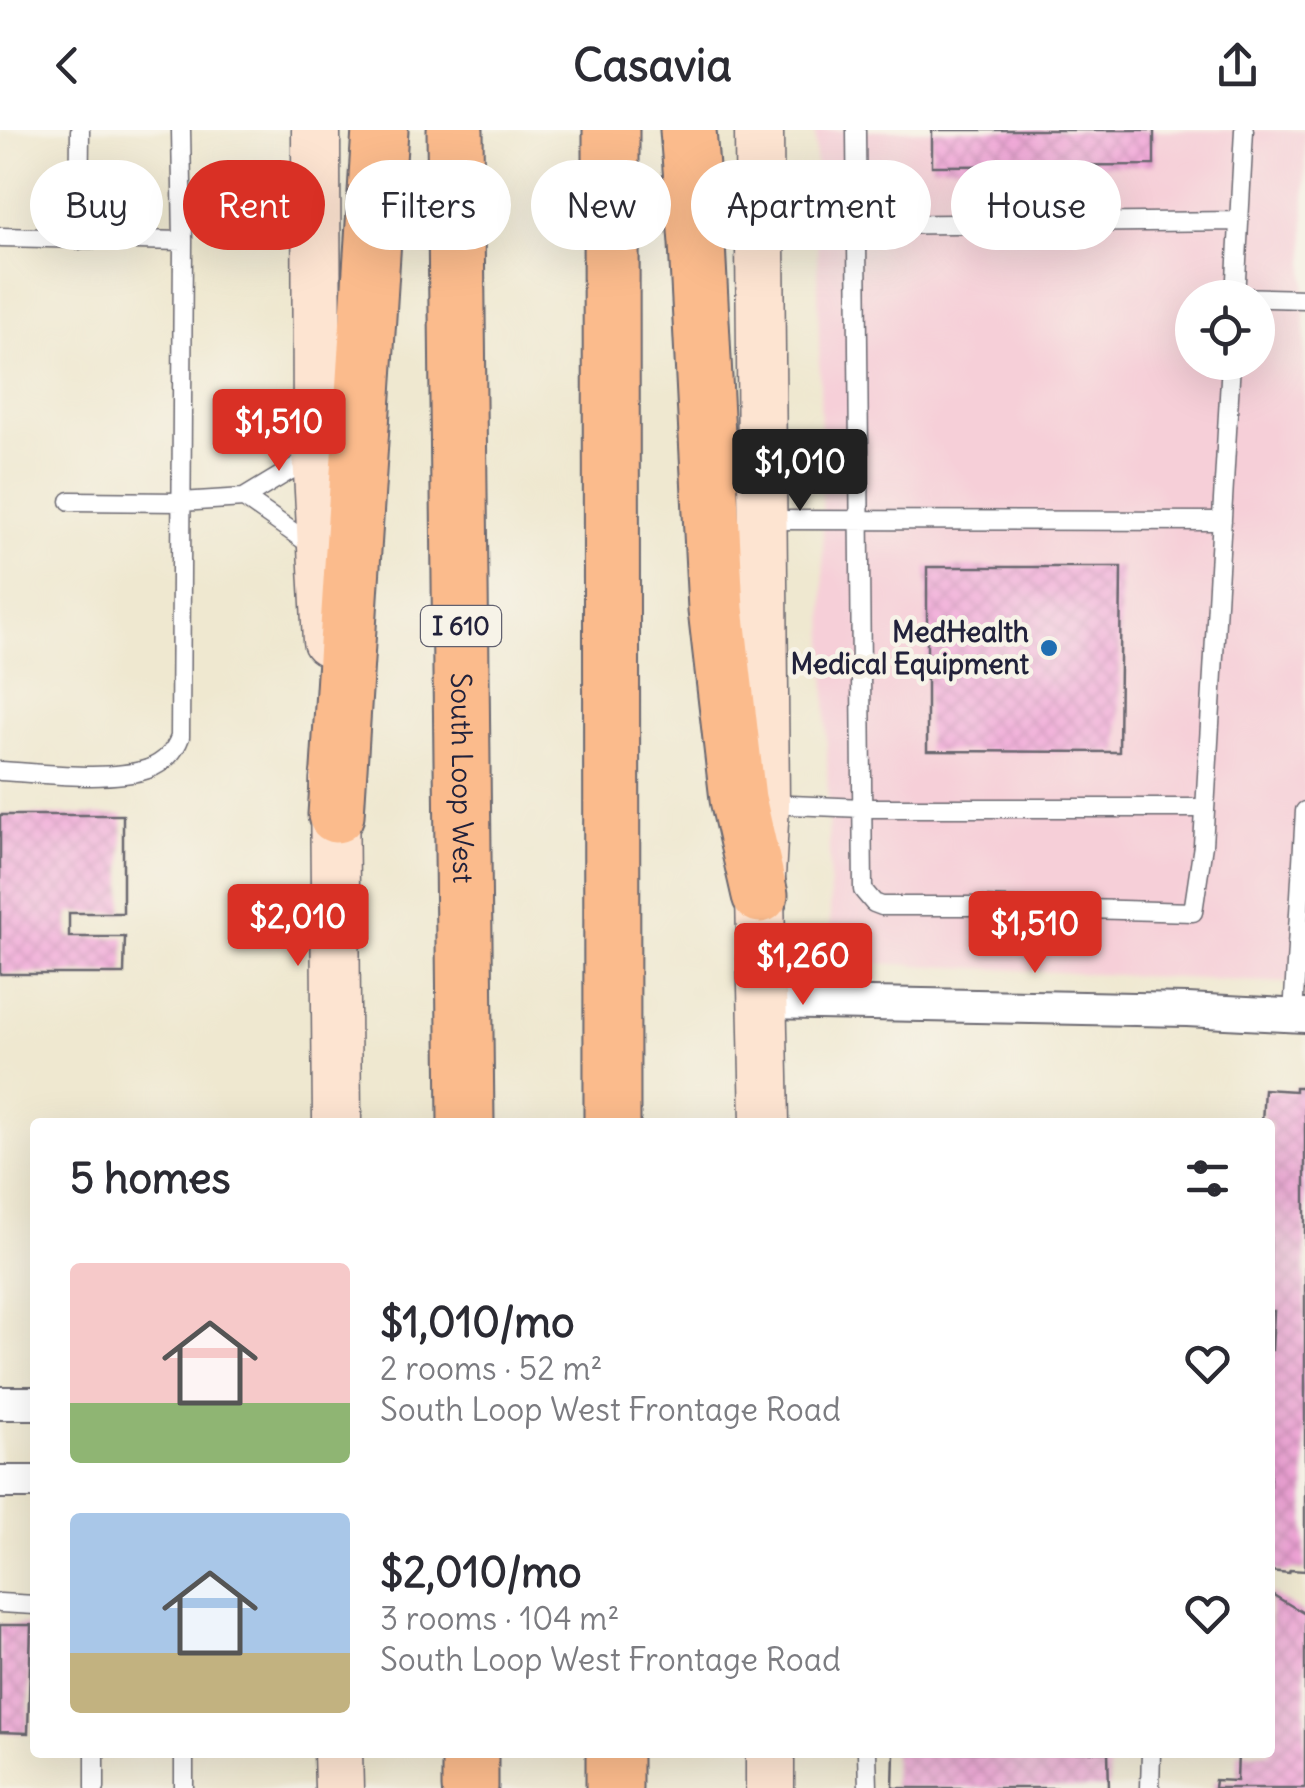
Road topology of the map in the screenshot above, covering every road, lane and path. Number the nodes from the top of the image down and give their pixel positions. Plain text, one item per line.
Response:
1 (80, 130) edge
2 (182, 130) edge
3 (316, 130) edge
4 (380, 130) edge
5 (456, 130) edge
6 (611, 130) edge
7 (688, 130) edge
8 (759, 130) edge
9 (856, 130) edge
10 (1244, 130) edge
11 (80, 160) edge
12 (759, 160) edge
13 (856, 160) edge
14 (1239, 221) junction
15 (931, 225) edge
16 (0, 237) edge
17 (30, 238) edge
18 (163, 241) edge
19 (183, 241) junction
20 (760, 250) edge
21 (857, 250) edge
22 (1235, 280) edge
23 (1275, 298) edge
24 (1305, 299) edge
25 (1230, 380) edge
26 (317, 454) junction
27 (244, 498) junction
28 (70, 501) dead end
29 (181, 502) junction
30 (761, 520) junction
31 (860, 520) junction
32 (1222, 521) junction
33 (322, 553) junction
34 (0, 771) edge
35 (765, 804) junction
36 (863, 808) junction
37 (1205, 808) junction
38 (1305, 811) edge
39 (336, 815) junction
40 (760, 895) junction
41 (764, 1002) junction
42 (1299, 1015) edge
43 (336, 1118) edge
44 (466, 1118) edge
45 (612, 1118) edge
46 (765, 1118) edge
47 (0, 1482) edge
48 (30, 1482) edge
49 (0, 1604) edge
50 (30, 1605) edge
51 (95, 1758) edge
52 (184, 1758) edge
53 (338, 1758) edge
54 (470, 1758) edge
55 (614, 1758) edge
56 (770, 1758) edge
57 (867, 1758) edge
58 (1151, 1758) edge
59 (95, 1788) edge
60 (184, 1788) edge
61 (339, 1788) edge
62 (470, 1788) edge
63 (614, 1788) edge
64 (770, 1788) edge
65 (868, 1788) edge
66 (1150, 1788) edge

1 - 11 lane
2 - 19 lane
3 - 26 main road
4 - 39 highway
5 - 44 highway, South Loop West / I 610
6 - 45 highway
7 - 40 highway
8 - 12 main road
9 - 13 lane
10 - 14 lane
14 - 15 lane
14 - 22 lane
16 - 17 lane
18 - 19 lane
19 - 29 lane
20 - 30 main road
21 - 31 lane
23 - 24 lane
25 - 32 lane
26 - 27 lane
26 - 33 main road
27 - 29 lane
27 - 33 lane
28 - 29 lane
29 - 34 lane
30 - 31 lane
30 - 35 main road
31 - 32 lane
31 - 36 lane
32 - 37 lane
33 - 39 main road
35 - 36 lane
35 - 40 main road
36 - 37 lane
36 - 37 lane
38 - 42 lane
39 - 43 main road
40 - 41 main road
41 - 42 street
41 - 46 main road
47 - 48 street
49 - 50 lane
51 - 59 lane
52 - 60 lane
53 - 61 main road
54 - 62 highway
55 - 63 highway
56 - 64 main road
57 - 65 lane
58 - 66 lane

